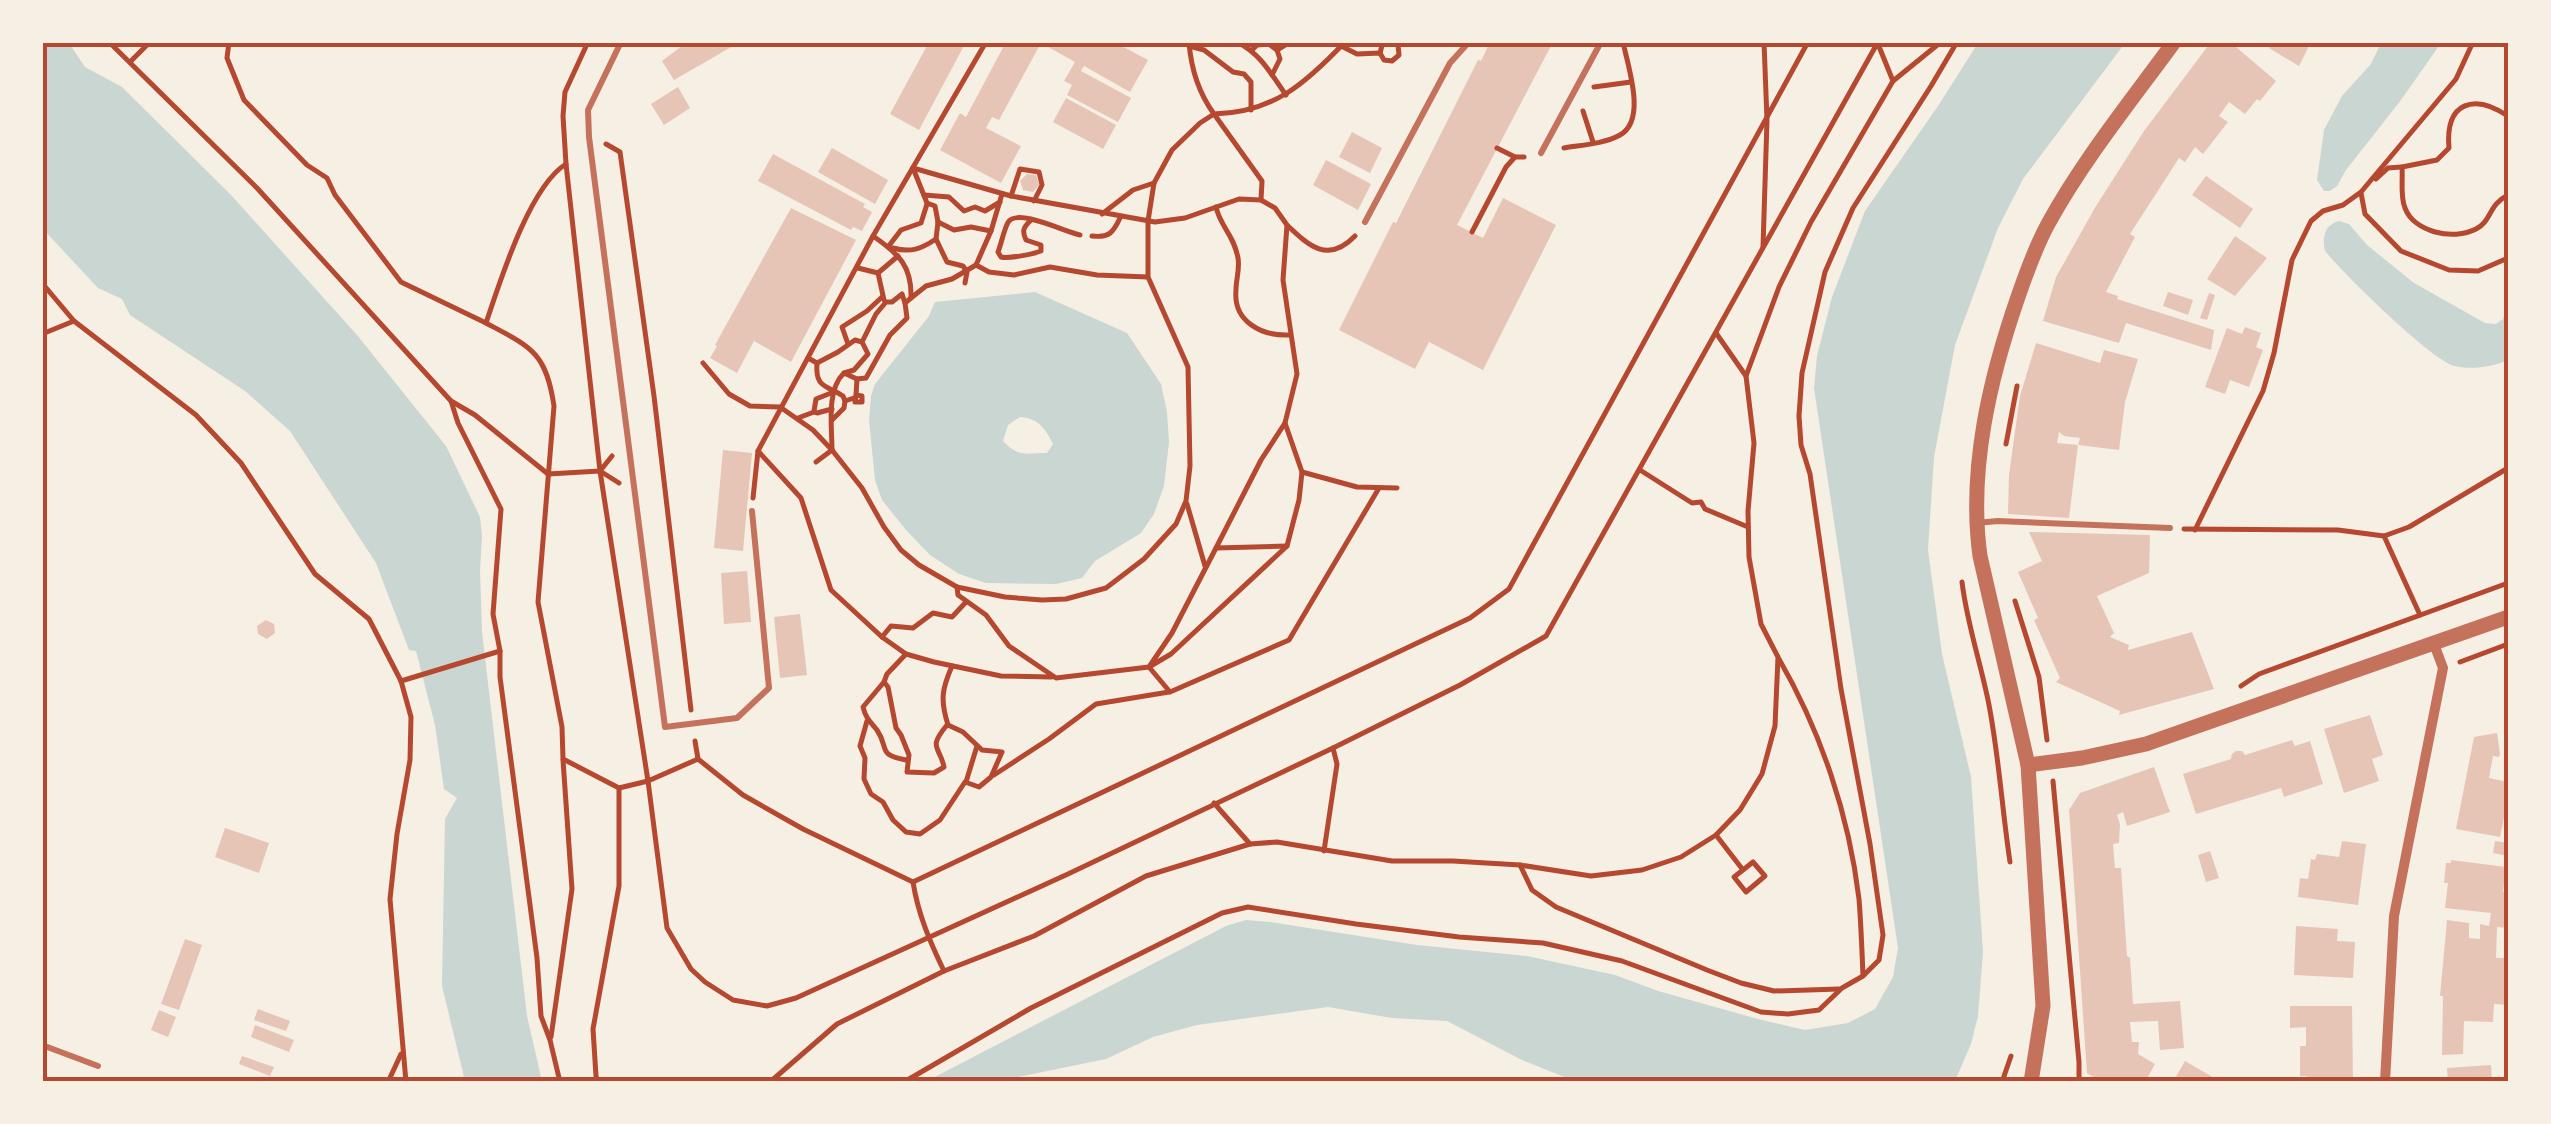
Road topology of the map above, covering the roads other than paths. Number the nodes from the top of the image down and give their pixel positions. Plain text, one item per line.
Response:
1 (620, 42) edge
2 (1469, 42) edge
3 (1602, 42) edge
4 (2174, 42) edge
5 (1541, 153) dead end
6 (1365, 222) road end
7 (752, 511) road end
8 (1976, 524) junction
9 (2170, 528) road end
10 (2508, 617) edge
11 (2434, 644) junction
12 (2028, 765) junction
13 (42, 1045) edge
14 (98, 1066) dead end
15 (2030, 1082) edge
16 (2385, 1082) edge

1 - 7 lane
2 - 6 lane
3 - 5 lane
4 - 8 street
8 - 9 lane
8 - 12 street
10 - 11 street
11 - 12 street
11 - 16 street
12 - 15 street
13 - 14 lane

